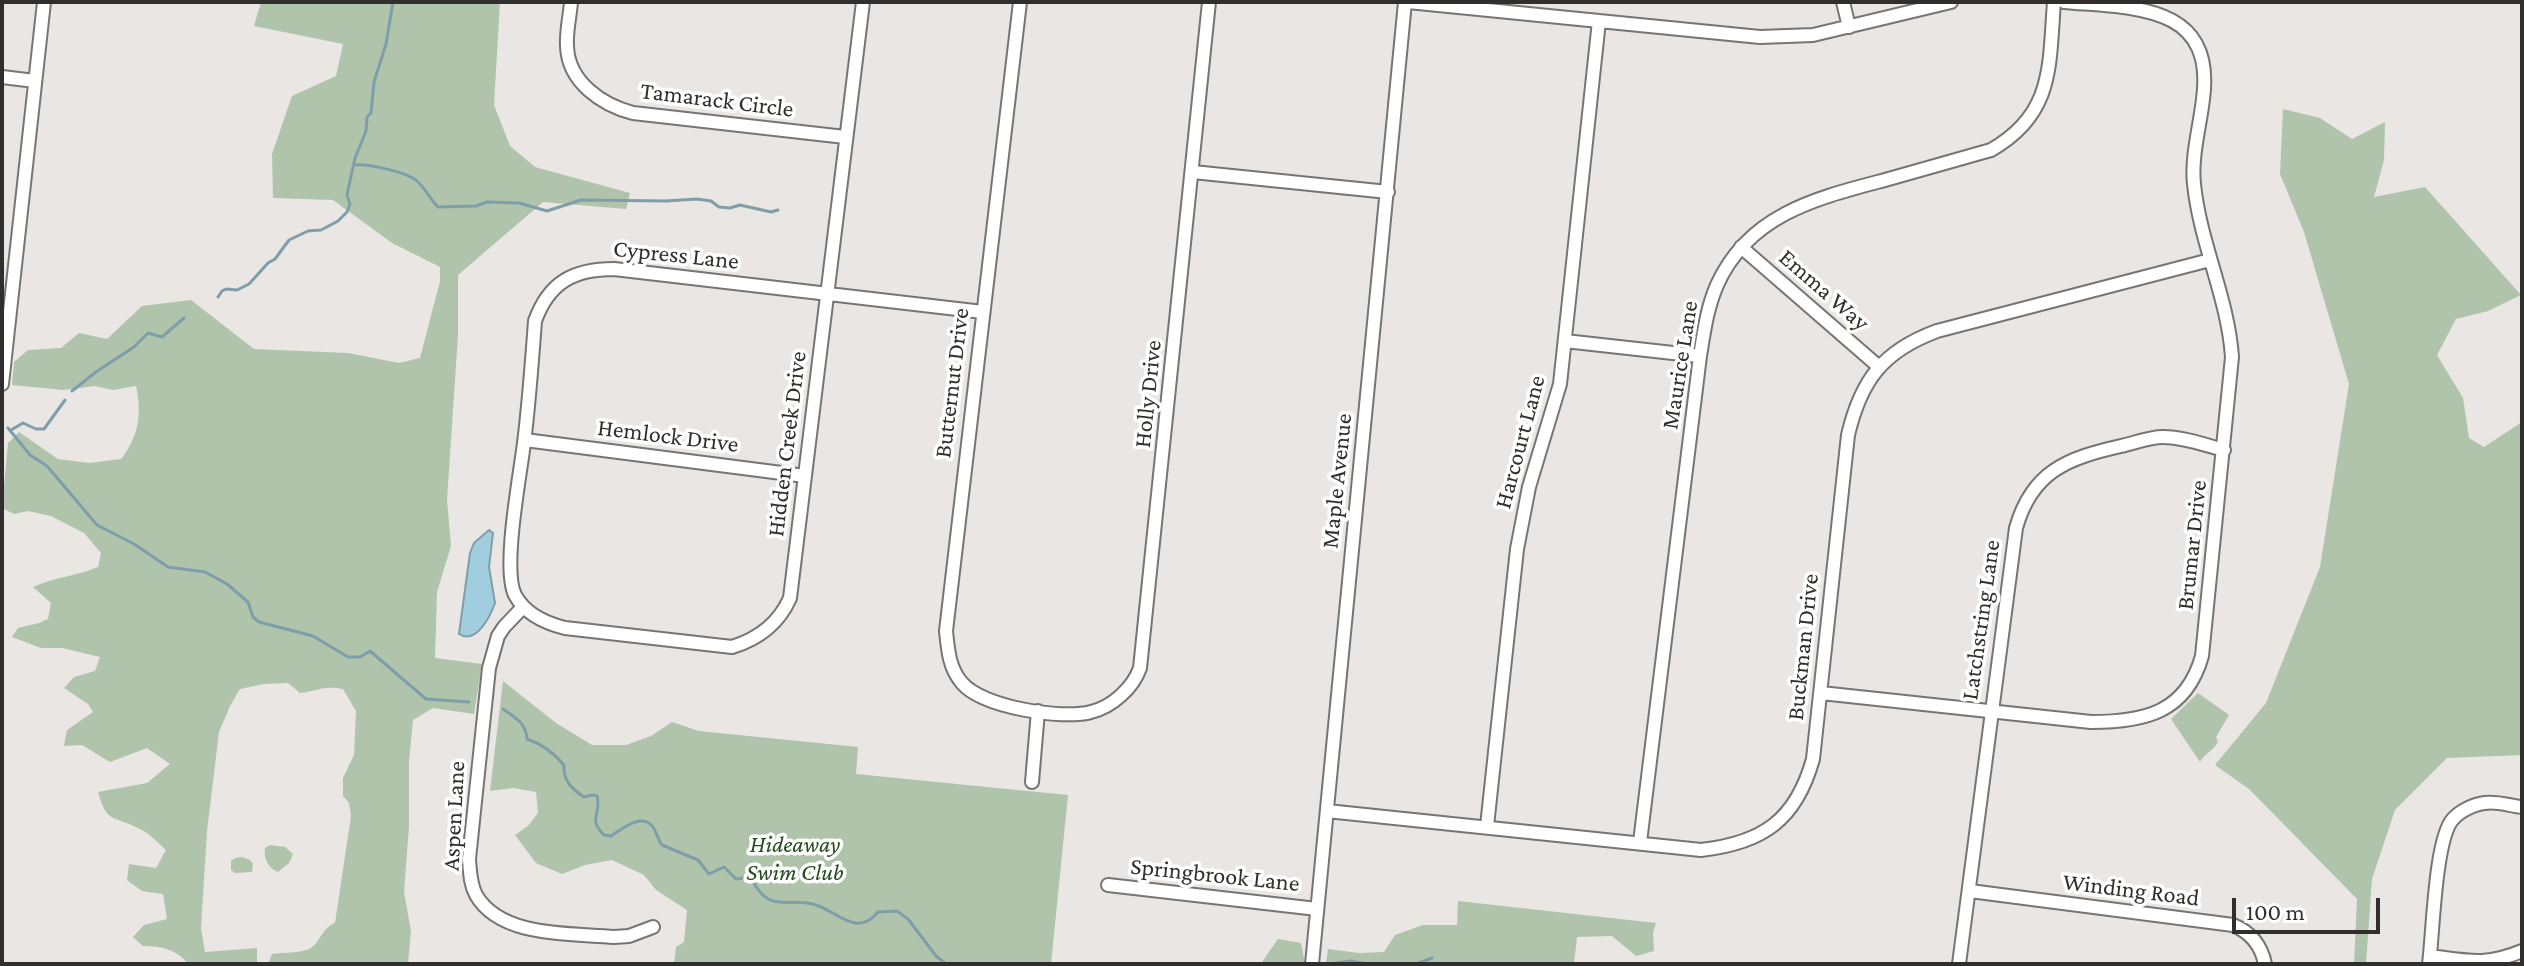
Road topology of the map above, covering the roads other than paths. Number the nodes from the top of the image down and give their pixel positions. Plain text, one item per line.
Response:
1 (44, 2) edge
2 (571, 2) edge
3 (863, 2) edge
4 (1020, 2) edge
5 (1209, 2) edge
6 (1407, 2) edge
7 (1843, 2) edge
8 (1951, 2) edge
9 (2054, 2) edge
10 (2064, 2) edge
11 (1599, 21) junction
12 (1849, 27) junction
13 (2, 77) edge
14 (35, 81) junction
15 (845, 137) junction
16 (1193, 172) junction
17 (1388, 192) junction
18 (1741, 247) junction
19 (2210, 260) junction
20 (829, 294) junction
21 (983, 312) junction
22 (1565, 341) junction
23 (1700, 356) junction
24 (1878, 366) junction
25 (2, 384) edge
26 (525, 440) junction
27 (2224, 450) junction
28 (805, 476) junction
29 (523, 607) junction
30 (1821, 693) junction
31 (1991, 710) junction
32 (1038, 711) junction
33 (1032, 782) dead end
34 (2522, 807) edge
35 (1327, 811) junction
36 (1487, 826) junction
37 (1640, 842) junction
38 (1108, 885) dead end
39 (1970, 891) junction
40 (1317, 909) junction
41 (653, 927) dead end
42 (2522, 951) edge
43 (2430, 960) edge
44 (1312, 964) edge
45 (1959, 964) edge
46 (2265, 964) edge

1 - 14 street
2 - 15 street, Tamarack Circle
3 - 15 street, Hidden Creek Drive
4 - 21 street, Butternut Drive
5 - 16 street, Holly Drive
6 - 11 street
6 - 17 street, Maple Avenue
7 - 12 street
8 - 12 street
9 - 18 street, Maurice Lane
10 - 19 street, Brumar Drive
11 - 12 street
11 - 22 street, Harcourt Lane
13 - 14 street
14 - 25 street
15 - 20 street, Hidden Creek Drive
16 - 17 street
16 - 32 street, Holly Drive
17 - 35 street, Maple Avenue
18 - 23 street, Maurice Lane
18 - 24 street, Emma Way
19 - 24 street, Buckman Drive
19 - 27 street, Brumar Drive
20 - 21 street, Cypress Lane
20 - 26 street, Cypress Lane
20 - 28 street, Hidden Creek Drive
21 - 32 street, Butternut Drive
22 - 23 street
22 - 36 street, Harcourt Lane
23 - 37 street, Maurice Lane
24 - 30 street, Buckman Drive
26 - 28 street, Hemlock Drive
26 - 29 street, Cypress Lane
27 - 31 street, Latchstring Lane
27 - 31 street, Brumar Drive
28 - 29 street, Hidden Creek Drive
29 - 41 street, Aspen Lane
30 - 31 street, Brumar Drive
30 - 37 street, Buckman Drive
31 - 39 street, Latchstring Lane
32 - 33 street
34 - 43 street
35 - 36 street, Buckman Drive
35 - 40 street, Maple Avenue
36 - 37 street, Buckman Drive
38 - 40 street, Springbrook Lane
39 - 45 street, Latchstring Lane
39 - 46 street, Winding Road
40 - 44 street, Maple Avenue
42 - 43 street

